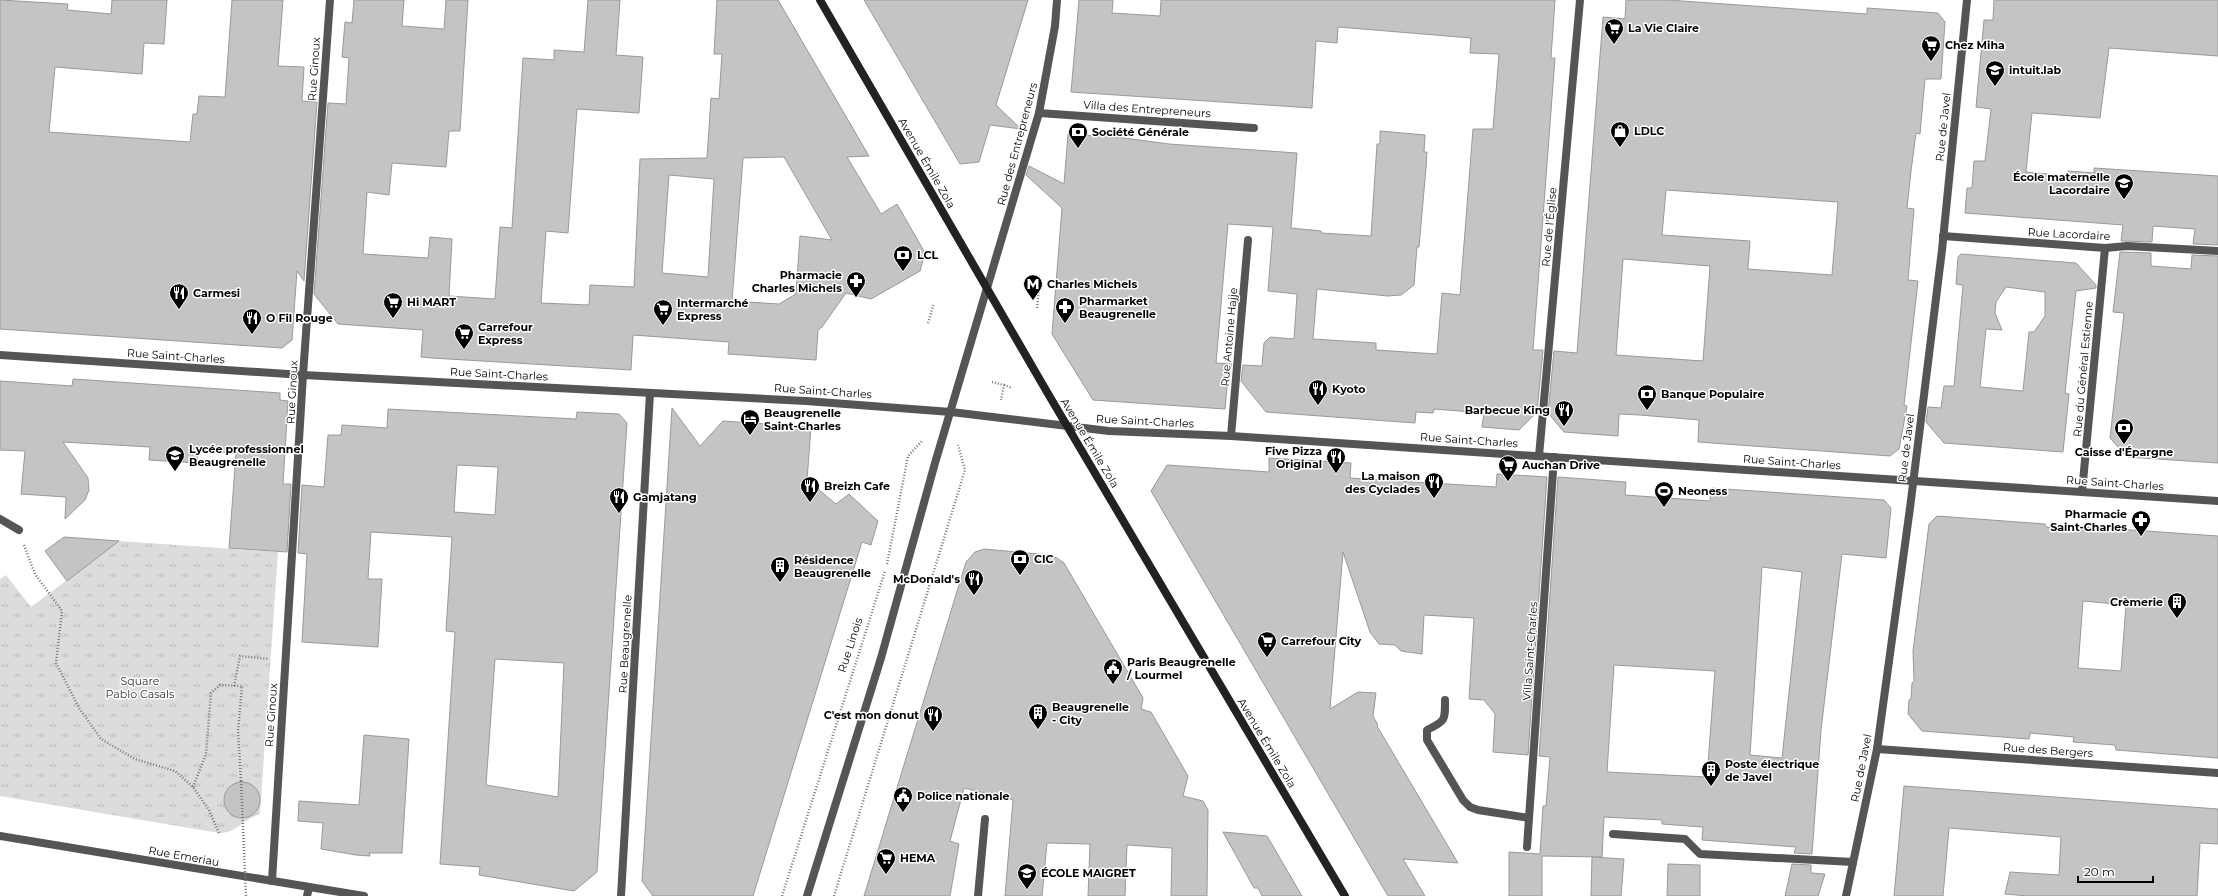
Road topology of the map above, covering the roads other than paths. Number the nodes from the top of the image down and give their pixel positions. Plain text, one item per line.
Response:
1 (330, 0) edge
2 (820, 0) edge
3 (1057, 0) edge
4 (1580, 0) edge
5 (1967, 0) edge
6 (1038, 113) junction
7 (1254, 128) dead end
8 (1943, 236) junction
9 (1248, 240) dead end
10 (2105, 248) junction
11 (2218, 252) edge
12 (987, 290) junction
13 (0, 355) edge
14 (303, 375) junction
15 (650, 393) junction
16 (951, 412) junction
17 (1067, 426) junction
18 (1231, 436) junction
19 (1540, 456) junction
20 (1554, 457) junction
21 (1913, 481) junction
22 (2082, 492) junction
23 (2218, 501) edge
24 (0, 519) edge
25 (19, 530) road end
26 (1445, 700) dead end
27 (1877, 749) junction
28 (2218, 773) edge
29 (1529, 818) junction
30 (985, 819) dead end
31 (1613, 834) dead end
32 (0, 836) edge
33 (1526, 847) dead end
34 (1853, 862) junction
35 (272, 882) junction
36 (308, 892) edge
37 (364, 896) edge
38 (621, 896) edge
39 (807, 896) edge
40 (978, 896) edge
41 (1345, 896) edge
42 (1846, 896) edge

1 - 14 street, Rue Ginoux
2 - 12 main road, Avenue Émile Zola
3 - 6 street, Rue des Entrepreneurs
4 - 19 street, Rue de l'Église
5 - 8 street, Rue de Javel
6 - 7 street, Villa des Entrepreneurs
6 - 12 street, Rue des Entrepreneurs
8 - 10 street, Rue Lacordaire
8 - 21 street, Rue de Javel
9 - 18 street, Rue Antoine Hajje
10 - 11 street, Rue Lacordaire
10 - 22 street, Rue du Général Estienne
12 - 16 street, Rue des Entrepreneurs
12 - 17 main road, Avenue Émile Zola
13 - 14 street, Rue Saint-Charles
14 - 15 street, Rue Saint-Charles
14 - 35 street, Rue Ginoux
15 - 16 street, Rue Saint-Charles
15 - 38 street, Rue Beaugrenelle
16 - 17 street, Rue Saint-Charles
16 - 39 street
17 - 18 street, Rue Saint-Charles
17 - 41 main road, Avenue Émile Zola
18 - 19 street, Rue Saint-Charles
19 - 20 street, Rue Saint-Charles
20 - 21 street, Rue Saint-Charles
20 - 29 street, Villa Saint-Charles
21 - 22 street, Rue Saint-Charles
21 - 27 street, Rue de Javel
22 - 23 street, Rue Saint-Charles
24 - 25 street
26 - 29 street
27 - 28 street, Rue des Bergers
27 - 34 street, Rue de Javel
29 - 33 street, Villa Saint-Charles
30 - 40 street
31 - 34 street
32 - 35 street, Rue Emeriau
34 - 42 street, Rue de Javel
35 - 36 street, Rue Emeriau
36 - 37 street, Rue Emeriau

